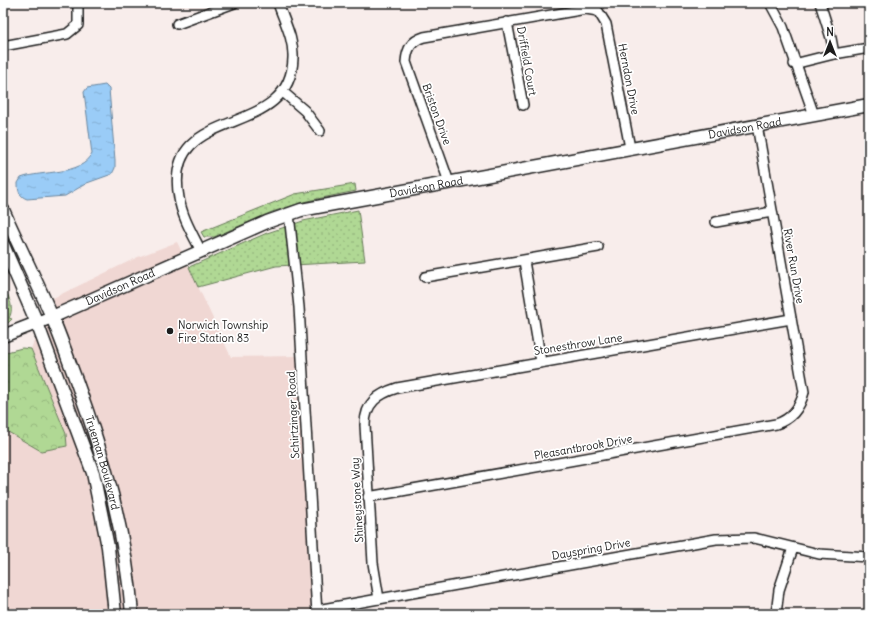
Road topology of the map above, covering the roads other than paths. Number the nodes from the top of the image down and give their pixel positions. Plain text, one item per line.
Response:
1 (78, 3) edge
2 (234, 3) edge
3 (278, 3) edge
4 (770, 3) edge
5 (820, 3) edge
6 (507, 22) junction
7 (177, 24) dead end
8 (3, 46) edge
9 (869, 48) edge
10 (834, 54) junction
11 (794, 64) junction
12 (283, 92) junction
13 (523, 105) dead end
14 (869, 105) edge
15 (814, 115) junction
16 (757, 125) junction
17 (320, 131) dead end
18 (630, 148) junction
19 (449, 182) junction
20 (3, 210) edge
21 (772, 212) junction
22 (289, 214) junction
23 (716, 222) dead end
24 (3, 246) edge
25 (598, 248) dead end
26 (201, 251) junction
27 (524, 262) junction
28 (425, 277) dead end
29 (52, 317) junction
30 (791, 319) junction
31 (37, 323) junction
32 (3, 336) edge
33 (541, 362) junction
34 (372, 402) joint
35 (797, 411) joint
36 (368, 497) junction
37 (793, 548) junction
38 (869, 557) edge
39 (379, 599) junction
40 (317, 612) edge
41 (115, 614) edge
42 (132, 614) edge
43 (776, 614) edge

1 - 8 street
2 - 7 street
3 - 12 street
4 - 11 street
5 - 10 street
6 - 13 street, Driffield Court
6 - 18 street, Herndon Drive
6 - 19 street, Briston Drive
9 - 10 street
10 - 11 street
11 - 15 street
12 - 17 street
12 - 26 street
14 - 15 main road, Davidson Road
15 - 16 main road, Davidson Road
16 - 18 main road, Davidson Road
16 - 21 street, River Run Drive
18 - 19 main road, Davidson Road
19 - 22 main road, Davidson Road
20 - 29 main road, Trueman Boulevard
21 - 23 street
21 - 30 street, River Run Drive
22 - 26 main road, Davidson Road
22 - 40 street, Schirtzinger Road
24 - 31 main road, Trueman Boulevard
25 - 27 street
26 - 29 main road, Davidson Road
27 - 28 street
27 - 33 street
29 - 31 main road, Davidson Road
29 - 42 main road, Trueman Boulevard
30 - 33 street, Stonesthrow Lane
30 - 35 street, River Run Drive
31 - 32 main road, Davidson Road
31 - 41 main road, Trueman Boulevard
33 - 34 street, Stonesthrow Lane
34 - 36 street, Shineystone Way
35 - 36 street, Pleasantbrook Drive
36 - 39 street, Shineystone Way
37 - 38 street, Dayspring Drive
37 - 39 street, Dayspring Drive
37 - 43 street
39 - 40 street, Dayspring Drive

